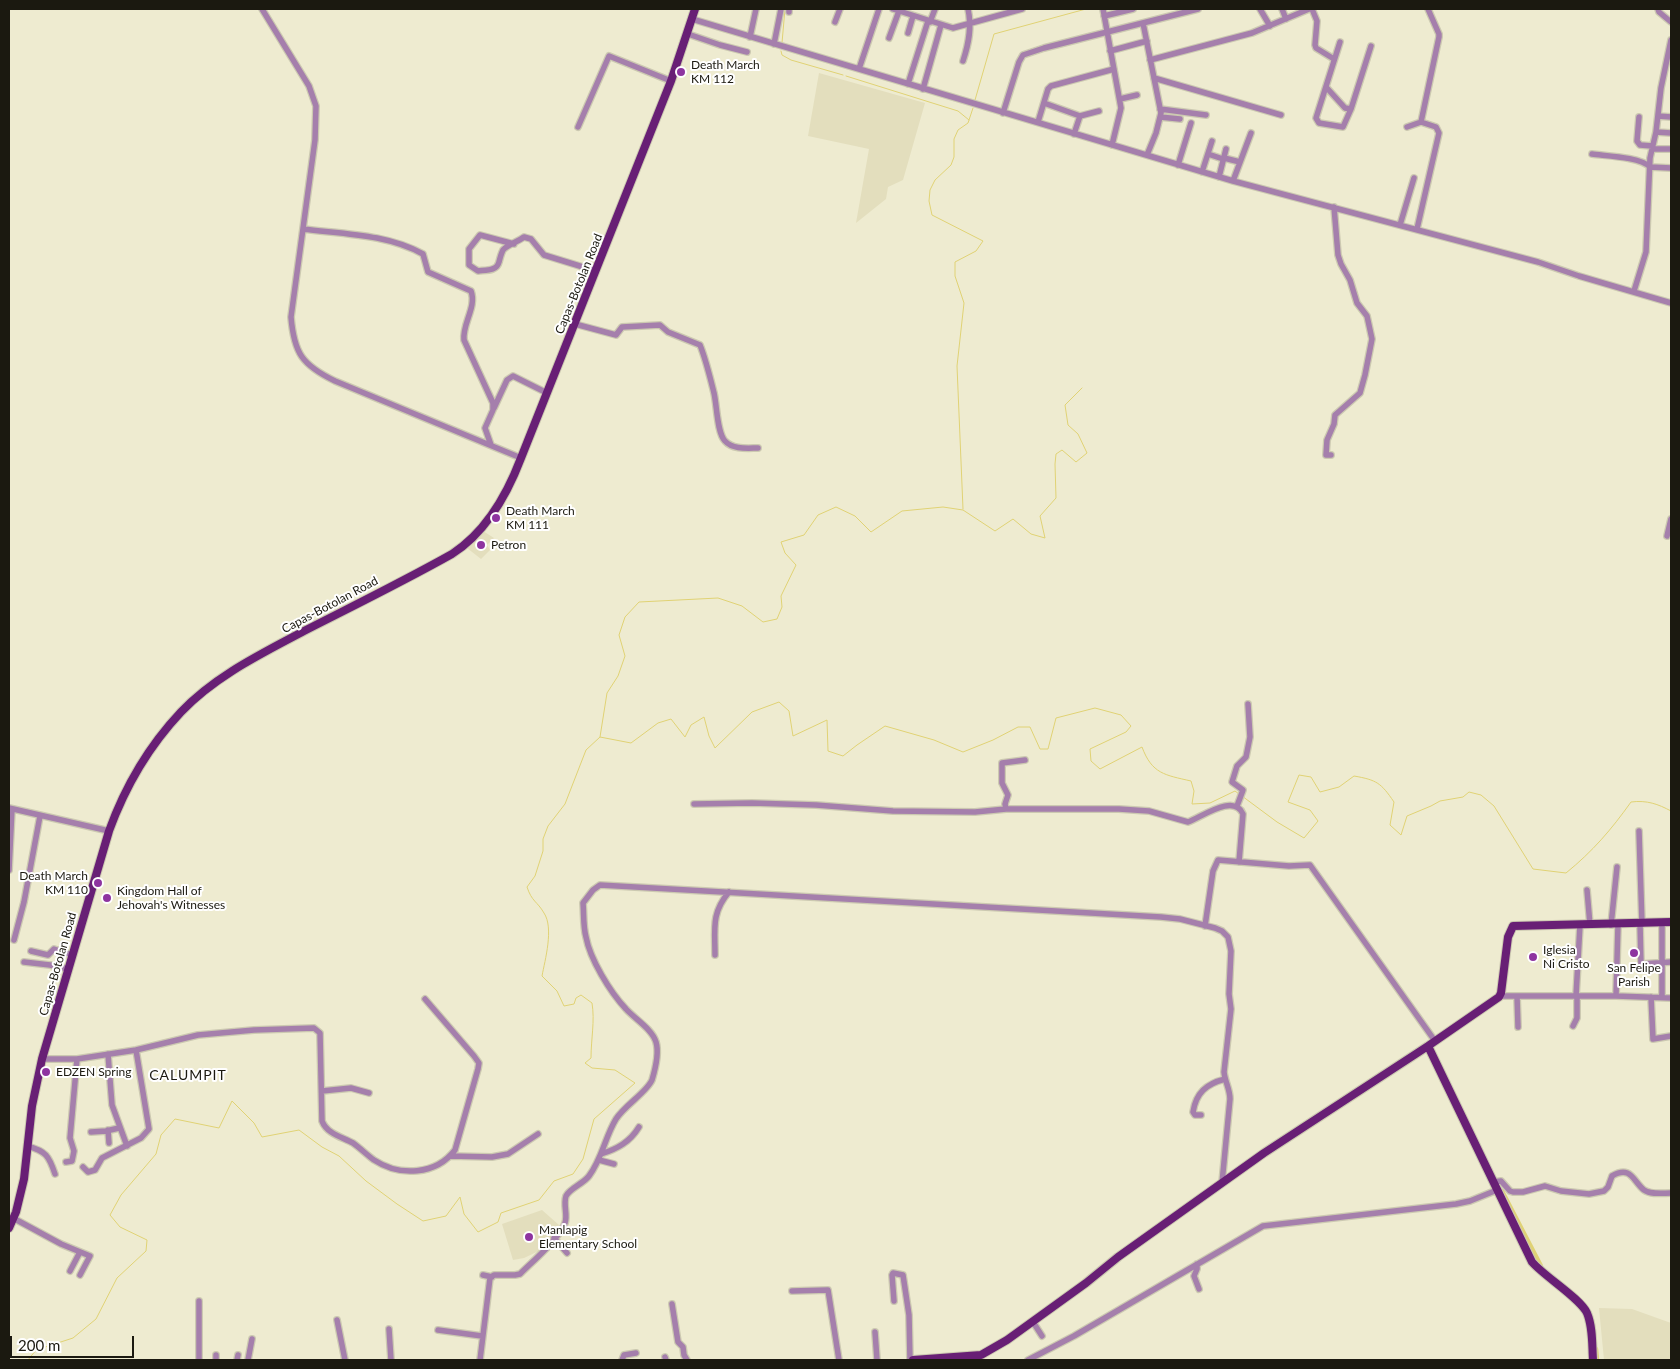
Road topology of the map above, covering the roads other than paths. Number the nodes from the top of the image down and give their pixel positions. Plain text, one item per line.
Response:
1 (262, 9) edge
2 (695, 9) edge
3 (756, 9) edge
4 (781, 9) edge
5 (840, 9) edge
6 (879, 9) edge
7 (935, 9) edge
8 (968, 9) edge
9 (1022, 9) edge
10 (1103, 9) edge
11 (1133, 9) edge
12 (1198, 9) edge
13 (1260, 9) edge
14 (1282, 9) edge
15 (1311, 9) edge
16 (1428, 9) edge
17 (1658, 9) edge
18 (896, 10) edge
19 (913, 16) junction
20 (1104, 16) junction
21 (692, 19) junction
22 (1286, 19) junction
23 (929, 21) junction
24 (835, 22) dead end
25 (971, 22) junction
26 (1671, 22) edge
27 (1143, 23) junction
28 (941, 25) junction
29 (1270, 26) junction
30 (1107, 32) junction
31 (908, 33) dead end
32 (688, 34) junction
33 (750, 37) junction
34 (889, 38) dead end
35 (1671, 40) edge
36 (1147, 41) junction
37 (1340, 42) dead end
38 (774, 44) junction
39 (1371, 46) dead end
40 (1110, 51) junction
41 (748, 52) dead end
42 (1334, 59) junction
43 (1150, 60) junction
44 (963, 61) dead end
45 (1114, 68) junction
46 (859, 69) junction
47 (1154, 78) junction
48 (671, 81) junction
49 (908, 84) junction
50 (1326, 87) junction
51 (923, 89) junction
52 (1137, 95) dead end
53 (1120, 99) junction
54 (1044, 103) junction
55 (1160, 109) junction
56 (1351, 109) junction
57 (1099, 111) dead end
58 (1003, 112) junction
59 (1206, 115) dead end
60 (1281, 115) dead end
61 (1080, 116) junction
62 (1658, 116) junction
63 (1160, 117) junction
64 (1639, 117) dead end
65 (1671, 117) edge
66 (1180, 119) dead end
67 (1038, 122) junction
68 (1421, 122) junction
69 (1192, 124) dead end
70 (578, 127) dead end
71 (1407, 127) dead end
72 (1656, 132) junction
73 (1251, 133) dead end
74 (1671, 133) edge
75 (1074, 134) junction
76 (1212, 142) dead end
77 (1112, 144) junction
78 (1652, 148) junction
79 (1226, 149) dead end
80 (1671, 149) edge
81 (1208, 154) junction
82 (1592, 154) dead end
83 (1147, 155) junction
84 (1224, 158) junction
85 (1240, 162) junction
86 (1178, 165) junction
87 (1650, 167) junction
88 (1671, 168) edge
89 (1202, 172) junction
90 (1219, 177) junction
91 (1414, 178) dead end
92 (1233, 181) junction
93 (1334, 207) junction
94 (1400, 225) junction
95 (303, 228) junction
96 (1417, 230) junction
97 (514, 244) junction
98 (596, 271) junction
99 (1634, 292) junction
100 (1671, 303) edge
101 (575, 324) junction
102 (547, 393) junction
103 (493, 410) junction
104 (491, 445) junction
105 (758, 448) dead end
106 (1331, 454) dead end
107 (521, 458) junction
108 (1671, 519) edge
109 (1667, 536) dead end
110 (1248, 704) dead end
111 (1025, 760) dead end
112 (1239, 800) junction
113 (694, 804) dead end
114 (11, 809) edge
115 (1006, 809) junction
116 (40, 816) junction
117 (109, 831) junction
118 (1639, 831) dead end
119 (1239, 862) junction
120 (1617, 867) dead end
121 (9, 870) edge
122 (1587, 890) dead end
123 (729, 892) junction
124 (1671, 922) edge
125 (1641, 924) junction
126 (1662, 924) junction
127 (1590, 925) junction
128 (1615, 925) junction
129 (1205, 926) junction
130 (1580, 926) junction
131 (14, 940) dead end
132 (31, 951) dead end
133 (72, 955) junction
134 (715, 955) dead end
135 (24, 962) dead end
136 (1671, 962) edge
137 (1662, 963) junction
138 (68, 969) junction
139 (1500, 996) junction
140 (1517, 996) junction
141 (1577, 996) junction
142 (1616, 996) junction
143 (1651, 997) junction
144 (1662, 997) junction
145 (1671, 998) edge
146 (425, 999) dead end
147 (1573, 1026) dead end
148 (1518, 1027) dead end
149 (1671, 1036) edge
150 (1431, 1044) junction
151 (136, 1050) junction
152 (108, 1054) junction
153 (42, 1059) junction
154 (77, 1060) junction
155 (1225, 1079) junction
156 (322, 1091) junction
157 (369, 1093) dead end
158 (1201, 1115) dead end
159 (639, 1127) dead end
160 (119, 1128) junction
161 (108, 1130) junction
162 (91, 1132) dead end
163 (538, 1134) dead end
164 (110, 1143) dead end
165 (27, 1146) junction
166 (127, 1146) junction
167 (450, 1156) junction
168 (600, 1157) junction
169 (66, 1162) dead end
170 (614, 1164) dead end
171 (82, 1167) dead end
172 (55, 1174) dead end
173 (1493, 1182) junction
174 (1222, 1183) junction
175 (1497, 1190) junction
176 (1671, 1193) edge
177 (13, 1218) junction
178 (9, 1228) edge
179 (554, 1238) junction
180 (80, 1252) junction
181 (567, 1253) dead end
182 (1197, 1264) junction
183 (70, 1271) dead end
184 (80, 1275) dead end
185 (483, 1275) dead end
186 (492, 1276) junction
187 (1200, 1288) dead end
188 (792, 1291) dead end
189 (200, 1301) dead end
190 (894, 1301) dead end
191 (672, 1304) dead end
192 (336, 1320) dead end
193 (1033, 1322) junction
194 (389, 1329) dead end
195 (438, 1330) dead end
196 (875, 1332) dead end
197 (482, 1336) junction
198 (1042, 1336) dead end
199 (252, 1338) dead end
200 (636, 1353) dead end
201 (982, 1358) edge
202 (199, 1360) edge
203 (248, 1360) edge
204 (345, 1360) edge
205 (391, 1360) edge
206 (480, 1360) edge
207 (622, 1360) edge
208 (687, 1360) edge
209 (839, 1360) edge
210 (877, 1360) edge
211 (912, 1360) edge
212 (1028, 1360) edge
213 (1593, 1360) edge

1 - 95 street
2 - 21 main road, Capas-Botolan Road
3 - 33 street
4 - 38 street
5 - 24 street
6 - 46 street
7 - 23 street
8 - 25 street
9 - 25 street
10 - 20 street
11 - 20 street
12 - 27 street
13 - 29 street
14 - 22 street
15 - 22 street
15 - 42 street
16 - 68 street
17 - 26 street
18 - 19 street
18 - 34 street
19 - 23 street
19 - 31 street
20 - 30 street
21 - 32 main road, Capas-Botolan Road
21 - 33 street
22 - 29 street
23 - 28 street
23 - 49 street
25 - 28 street
25 - 44 street
27 - 30 street
27 - 36 street
28 - 51 street
29 - 43 street
30 - 40 street
30 - 58 street
32 - 41 street
32 - 48 main road, Capas-Botolan Road
33 - 38 street
35 - 62 street
36 - 40 street
36 - 43 street
37 - 42 street
38 - 46 street
39 - 56 street
40 - 45 street
42 - 50 street
43 - 47 street
45 - 53 street
45 - 54 street
46 - 49 street
47 - 55 street
47 - 60 street
48 - 70 street
48 - 98 main road, Capas-Botolan Road
49 - 51 street
50 - 56 street
50 - 56 street
51 - 58 street
52 - 53 street
53 - 77 street
54 - 61 street
54 - 67 street
55 - 59 street
55 - 63 street
57 - 61 street
58 - 67 street
61 - 75 street
62 - 65 street
62 - 72 street
63 - 66 street
63 - 83 street
64 - 78 street
67 - 75 street
68 - 71 street
68 - 96 street
69 - 86 street
72 - 74 street
72 - 78 street
73 - 85 street
75 - 77 street
76 - 81 street
77 - 83 street
78 - 80 street
78 - 87 street
79 - 84 street
81 - 84 street
81 - 89 street
82 - 87 street
83 - 86 street
84 - 85 street
84 - 90 street
85 - 92 street
86 - 89 street
87 - 88 street
87 - 99 street
89 - 90 street
90 - 92 street
91 - 94 street
92 - 93 street
93 - 94 street
93 - 106 street
94 - 96 street
95 - 103 street
95 - 104 street
96 - 99 street
97 - 97 street
97 - 98 street
98 - 101 main road, Capas-Botolan Road
99 - 100 street
101 - 102 main road, Capas-Botolan Road
101 - 105 street
102 - 103 street
102 - 107 main road, Capas-Botolan Road
103 - 104 street
104 - 107 street
107 - 117 main road, Capas-Botolan Road
108 - 109 street
110 - 112 street
111 - 115 street
112 - 115 street
112 - 119 street
113 - 115 street
114 - 116 street
114 - 121 street
116 - 117 street
116 - 131 street
117 - 133 main road, Capas-Botolan Road
118 - 125 street
119 - 129 street
119 - 150 street
120 - 128 street
122 - 127 street
123 - 129 street
123 - 134 street
123 - 168 street
124 - 126 main road
125 - 126 main road
125 - 128 main road
125 - 137 street
126 - 137 street
127 - 128 main road
127 - 130 main road
128 - 142 street
129 - 155 street
130 - 139 main road
130 - 141 street
132 - 133 street
133 - 138 main road, Capas-Botolan Road
135 - 138 street
136 - 137 street
137 - 144 street
138 - 153 main road, Capas-Botolan Road
139 - 140 street
139 - 150 main road
140 - 141 street
140 - 148 street
141 - 142 street
141 - 147 street
142 - 143 street
143 - 144 street
143 - 149 street
144 - 145 street
146 - 167 street
150 - 173 main road
150 - 174 main road
151 - 152 street
151 - 156 street
151 - 166 street
152 - 154 street
152 - 160 street
153 - 154 street
153 - 165 main road, Capas-Botolan Road
154 - 169 street
155 - 158 street
155 - 174 street
156 - 157 street
156 - 167 street
159 - 168 street
160 - 161 street
160 - 166 street
161 - 162 street
161 - 164 street
163 - 167 street
165 - 172 street
165 - 177 main road, Capas-Botolan Road
166 - 171 street
168 - 170 street
168 - 179 street
173 - 175 main road
173 - 176 street
174 - 193 main road
175 - 182 street
175 - 213 main road
177 - 178 main road, Capas-Botolan Road
177 - 180 street
179 - 181 street
179 - 186 street
180 - 183 street
180 - 184 street
182 - 187 street
182 - 212 street
185 - 186 street
186 - 197 street
188 - 209 street
189 - 202 street
190 - 211 street
191 - 208 street
192 - 204 street
193 - 198 street
193 - 201 main road
194 - 205 street
195 - 197 street
196 - 210 street
197 - 206 street
199 - 203 street
200 - 207 street
201 - 211 main road

